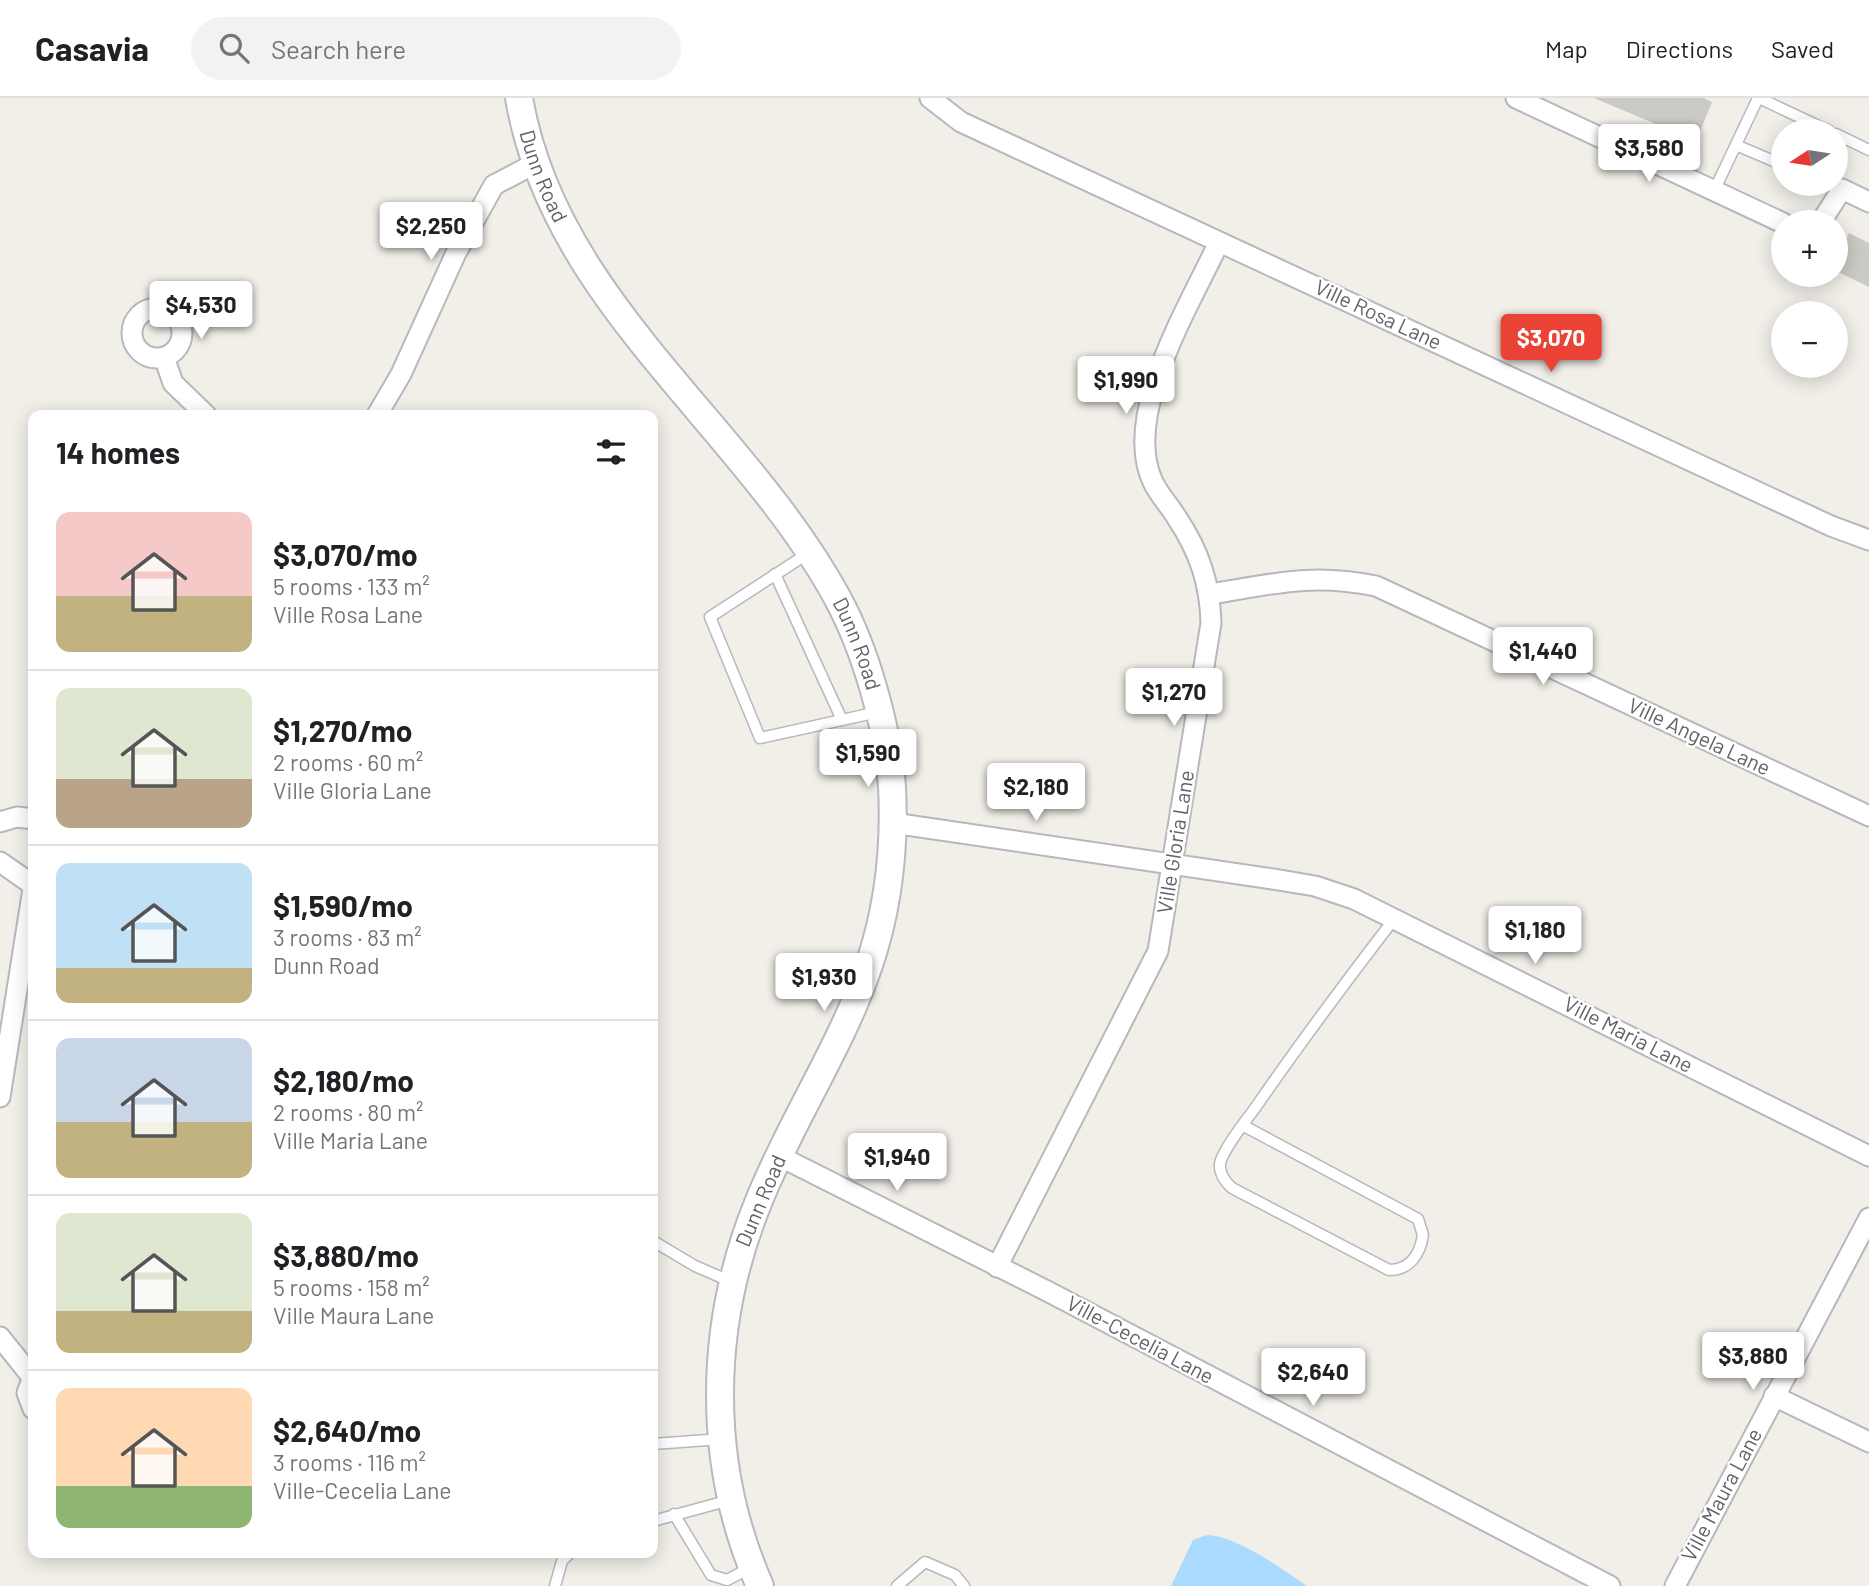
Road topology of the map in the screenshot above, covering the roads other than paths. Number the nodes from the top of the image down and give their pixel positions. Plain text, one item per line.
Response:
1 (519, 98) edge
2 (930, 98) edge
3 (1759, 98) edge
4 (1529, 101) edge
5 (1804, 119) edge
6 (1848, 140) edge
7 (1736, 145) junction
8 (1869, 150) edge
9 (1771, 160) edge
10 (536, 163) junction
11 (1713, 191) junction
12 (1848, 192) edge
13 (1869, 202) edge
14 (1771, 218) edge
15 (1219, 242) junction
16 (164, 357) dead end
17 (201, 410) edge
18 (380, 410) edge
19 (1869, 540) edge
20 (809, 552) junction
21 (775, 574) junction
22 (1210, 594) junction
23 (878, 712) junction
24 (842, 720) junction
25 (1869, 816) edge
26 (28, 818) edge
27 (0, 822) edge
28 (893, 823) junction
29 (0, 862) edge
30 (1173, 865) junction
31 (28, 883) edge
32 (1395, 918) junction
33 (28, 919) edge
34 (0, 1097) edge
35 (1244, 1126) junction
36 (779, 1156) junction
37 (1869, 1156) edge
38 (1869, 1218) edge
39 (658, 1244) edge
40 (997, 1267) junction
41 (732, 1282) junction
42 (0, 1337) edge
43 (28, 1371) edge
44 (1774, 1396) junction
45 (721, 1439) junction
46 (1869, 1442) edge
47 (658, 1444) edge
48 (731, 1500) junction
49 (674, 1514) junction
50 (658, 1519) edge
51 (565, 1558) edge
52 (756, 1576) edge
53 (555, 1586) edge
54 (897, 1586) edge
55 (964, 1586) edge
56 (1610, 1586) edge
57 (1675, 1586) edge

1 - 10 street, Dunn Road
2 - 15 street, Ville Rosa Lane
3 - 5 lane
3 - 7 lane
4 - 11 street
6 - 8 lane
7 - 9 lane
7 - 11 lane
10 - 18 street
10 - 20 street, Dunn Road
11 - 14 street
12 - 13 street
15 - 19 street, Ville Rosa Lane
15 - 22 street, Ville Gloria Lane
16 - 17 street
20 - 21 lane
20 - 23 street, Dunn Road
21 - 24 lane
21 - 24 lane
22 - 25 street, Ville Angela Lane
22 - 30 street, Ville Gloria Lane
23 - 24 lane
23 - 28 street, Dunn Road
26 - 27 street
28 - 30 street, Ville Maria Lane
28 - 36 street, Dunn Road
29 - 31 street
30 - 32 street, Ville Maria Lane
30 - 40 street, Ville Gloria Lane
32 - 35 lane
32 - 37 street, Ville Maria Lane
33 - 34 street
35 - 35 lane
36 - 40 street, Ville-Cecelia Lane
36 - 41 street, Dunn Road
38 - 44 street, Ville Maura Lane
39 - 41 lane
40 - 56 street, Ville-Cecelia Lane
41 - 45 street, Dunn Road
42 - 43 street
44 - 46 street
44 - 57 street, Ville Maura Lane
45 - 47 lane
45 - 48 street, Dunn Road
48 - 49 lane
48 - 52 street, Dunn Road
49 - 50 lane
49 - 52 lane
51 - 53 lane
54 - 55 lane

